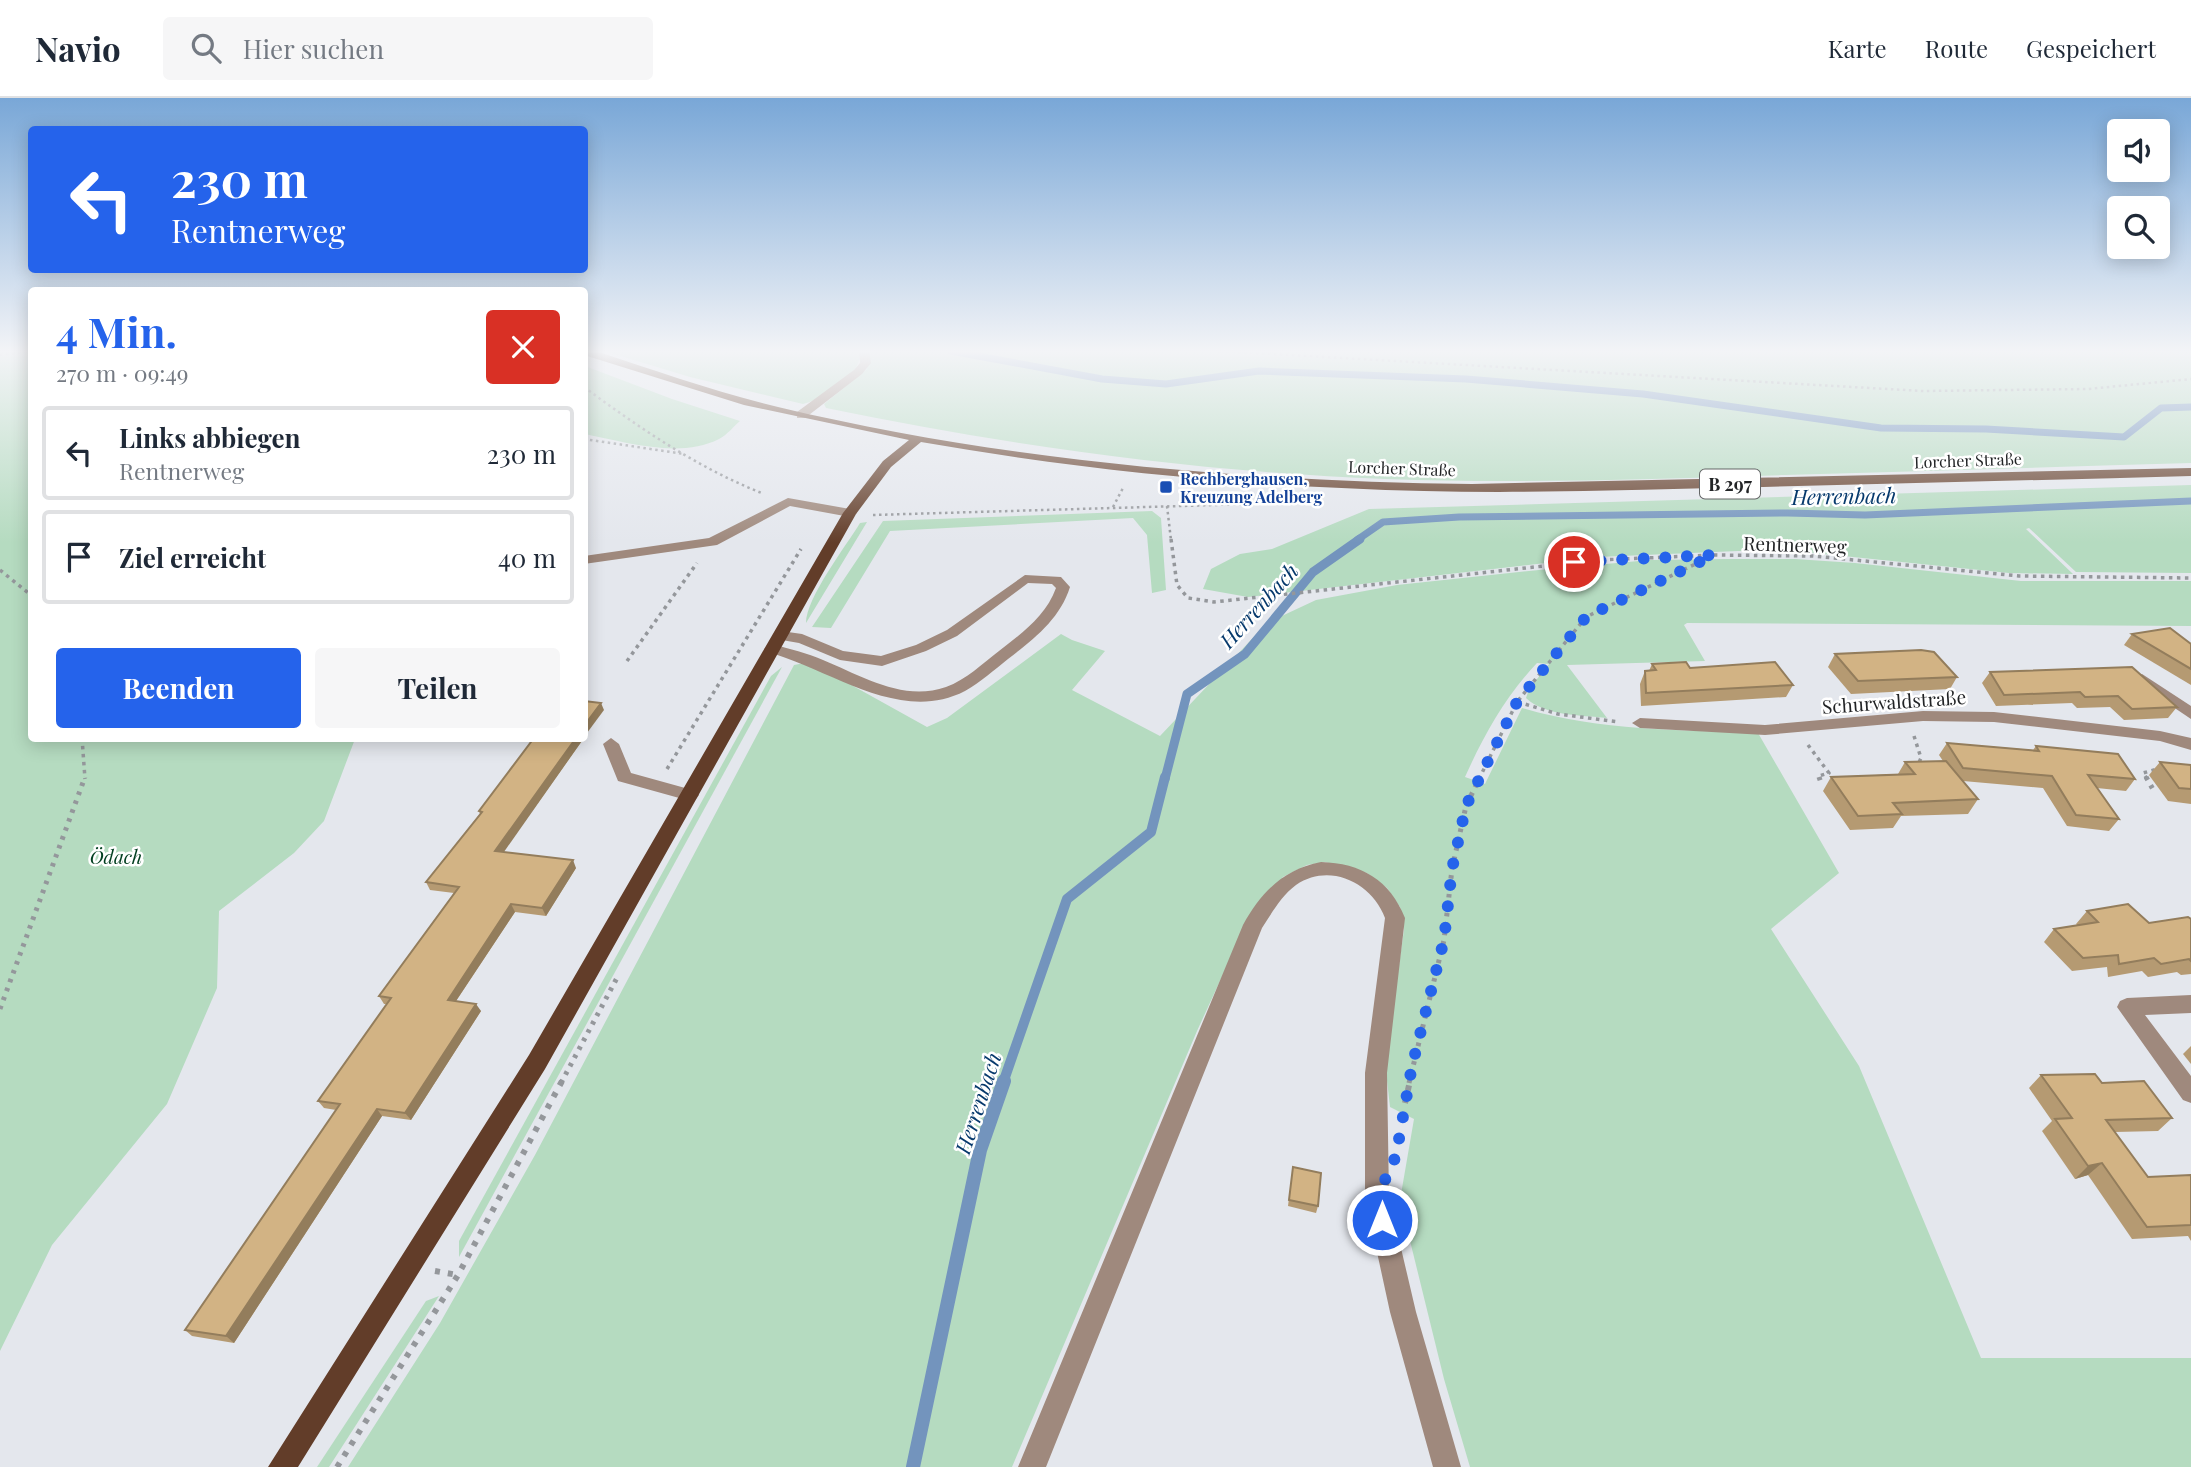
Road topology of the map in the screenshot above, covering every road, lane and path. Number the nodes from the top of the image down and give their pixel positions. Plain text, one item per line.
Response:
1 (626, 415) edge
2 (801, 415) edge
3 (919, 438) junction
4 (588, 440) edge
5 (685, 454) junction
6 (2191, 472) edge
7 (788, 502) junction
8 (826, 511) junction
9 (850, 513) junction
10 (876, 515) dead end
11 (712, 542) junction
12 (1714, 555) junction
13 (588, 559) edge
14 (0, 570) edge
15 (2191, 578) edge
16 (28, 593) edge
17 (776, 643) junction
18 (627, 661) dead end
19 (2127, 668) edge
20 (1517, 702) junction
21 (2191, 714) edge
22 (1898, 719) junction
23 (1640, 723) joint
24 (1796, 729) junction
25 (82, 742) edge
26 (611, 744) dead end
27 (2191, 744) edge
28 (2163, 767) edge
29 (1915, 771) edge
30 (1822, 786) dead end
31 (656, 788) junction
32 (2155, 793) dead end
33 (690, 795) junction
34 (2191, 1004) edge
35 (0, 1009) edge
36 (2191, 1093) edge
37 (1405, 1104) dead end
38 (282, 1467) edge
39 (1032, 1467) edge
40 (1447, 1467) edge

1 - 5 path
2 - 3 main road, Lorcher Straße / B 297
3 - 6 main road, Lorcher Straße / B 297
3 - 9 main road
4 - 5 path
5 - 7 path
7 - 8 street
7 - 11 street
8 - 9 street
8 - 31 path
9 - 17 main road
10 - 12 path, Rentnerweg
11 - 13 street
11 - 18 path
12 - 15 path, Rentnerweg
12 - 20 path
14 - 16 path
17 - 17 street
17 - 33 main road
19 - 21 street
20 - 23 path
20 - 37 path
22 - 24 street, Schurwaldstraße
22 - 27 street, Schurwaldstraße
22 - 29 path
23 - 24 street, Schurwaldstraße
24 - 30 path
25 - 35 path
26 - 31 street
28 - 32 path
31 - 33 street
33 - 38 main road
34 - 36 street
39 - 40 street

